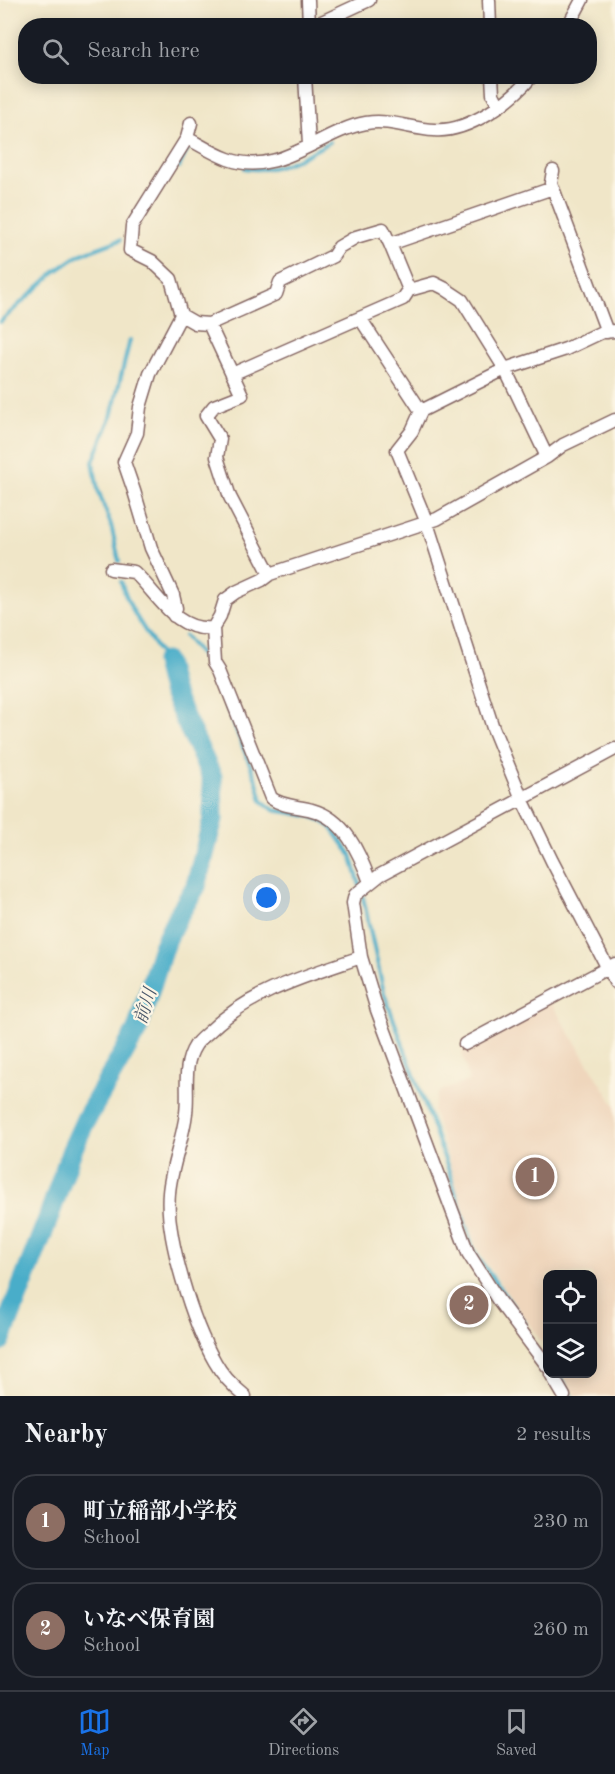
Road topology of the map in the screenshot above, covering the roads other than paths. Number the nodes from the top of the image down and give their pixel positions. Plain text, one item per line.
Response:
1 (308, 0) edge
2 (369, 0) edge
3 (489, 0) edge
4 (582, 0) edge
5 (310, 18) edge
6 (329, 18) edge
7 (490, 18) edge
8 (572, 18) edge
9 (305, 84) edge
10 (492, 84) edge
11 (523, 84) edge
12 (499, 106) junction
13 (191, 123) dead end
14 (187, 138) junction
15 (309, 145) junction
16 (553, 171) dead end
17 (553, 188) junction
18 (390, 244) junction
19 (409, 290) junction
20 (181, 315) junction
21 (360, 318) junction
22 (209, 324) junction
23 (611, 332) edge
24 (505, 369) junction
25 (232, 374) junction
26 (421, 411) junction
27 (615, 420) edge
28 (547, 457) junction
29 (427, 523) junction
30 (111, 569) dead end
31 (270, 574) junction
32 (174, 616) junction
33 (213, 628) junction
34 (615, 749) edge
35 (522, 799) junction
36 (363, 888) junction
37 (361, 957) junction
38 (611, 966) edge
39 (615, 982) edge
40 (465, 1044) dead end
41 (543, 1360) edge
42 (553, 1378) edge
43 (245, 1396) edge
44 (564, 1396) edge

1 - 5 street
2 - 6 street
3 - 7 street
4 - 8 street
9 - 15 street
10 - 12 street
11 - 12 street
12 - 15 street
13 - 14 street
14 - 15 street
14 - 20 street
16 - 17 street
17 - 18 street
17 - 23 street
18 - 19 street
18 - 22 street
19 - 21 street
19 - 24 street
20 - 22 street
20 - 32 street
21 - 25 street
21 - 26 street
22 - 25 street
23 - 24 street
24 - 26 street
24 - 28 street
25 - 31 street
26 - 29 street
27 - 28 street
28 - 29 street
29 - 31 street
29 - 35 street
30 - 32 street
31 - 33 street
32 - 33 street
33 - 36 street
34 - 35 street
35 - 36 street
35 - 38 street
36 - 37 street
37 - 41 street
37 - 43 street
38 - 39 street
38 - 40 street
42 - 44 street

